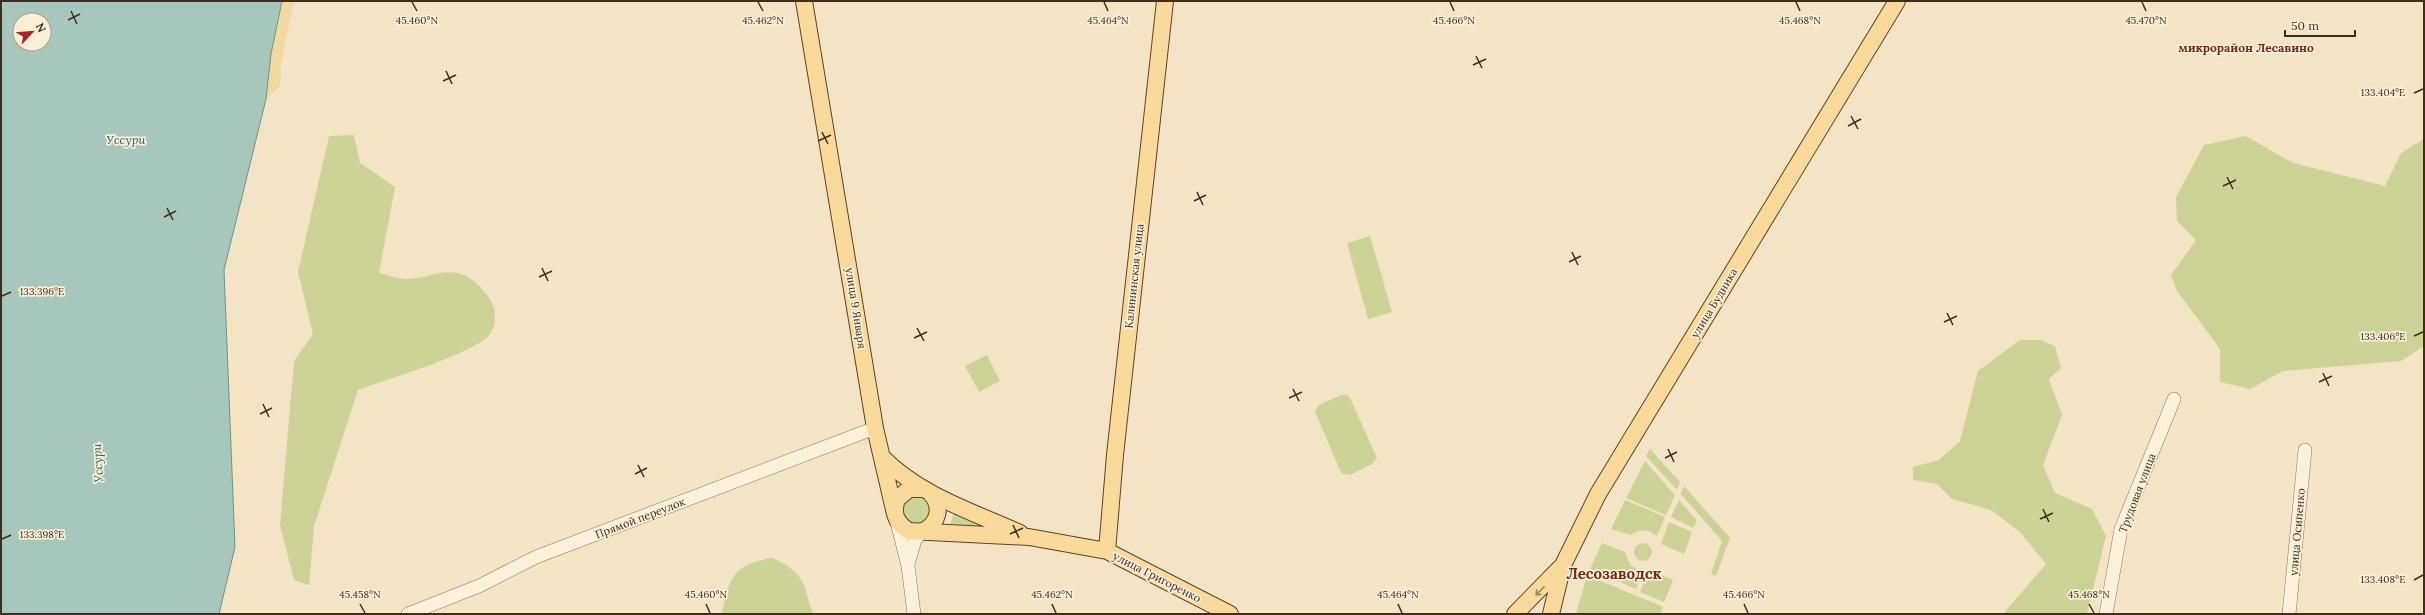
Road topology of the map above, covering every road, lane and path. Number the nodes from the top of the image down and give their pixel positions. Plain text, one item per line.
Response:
1 (804, 1) edge
2 (1165, 1) edge
3 (1897, 1) edge
4 (2174, 399) dead end
5 (875, 428) junction
6 (2305, 450) dead end
7 (882, 457) junction
8 (927, 491) junction
9 (895, 514) junction
10 (922, 531) junction
11 (1029, 536) junction
12 (1107, 551) junction
13 (1563, 565) junction
14 (908, 566) junction
15 (408, 614) edge
16 (914, 614) edge
17 (1230, 614) edge
18 (1515, 614) edge
19 (1551, 614) edge
20 (2106, 614) edge
21 (2289, 614) edge

1 - 5 main road, улица 9 Января
2 - 12 main road, Калининская улица
3 - 13 main road, улица Будника
4 - 20 street, Трудовая улица
5 - 7 main road, улица 9 Января
5 - 15 street, Прямой переулок
6 - 21 street, улица Осипенко
7 - 8 main road
7 - 9 main road, улица 9 Января
8 - 9 main road
8 - 10 main road
8 - 11 main road
9 - 10 main road
9 - 14 street, улица 9 Января
10 - 11 main road
10 - 14 street
11 - 12 main road, улица Григоренко
12 - 17 main road, улица Григоренко
13 -> 18 main road
13 - 19 main road, улица Будника
14 - 16 street, улица 9 Января

